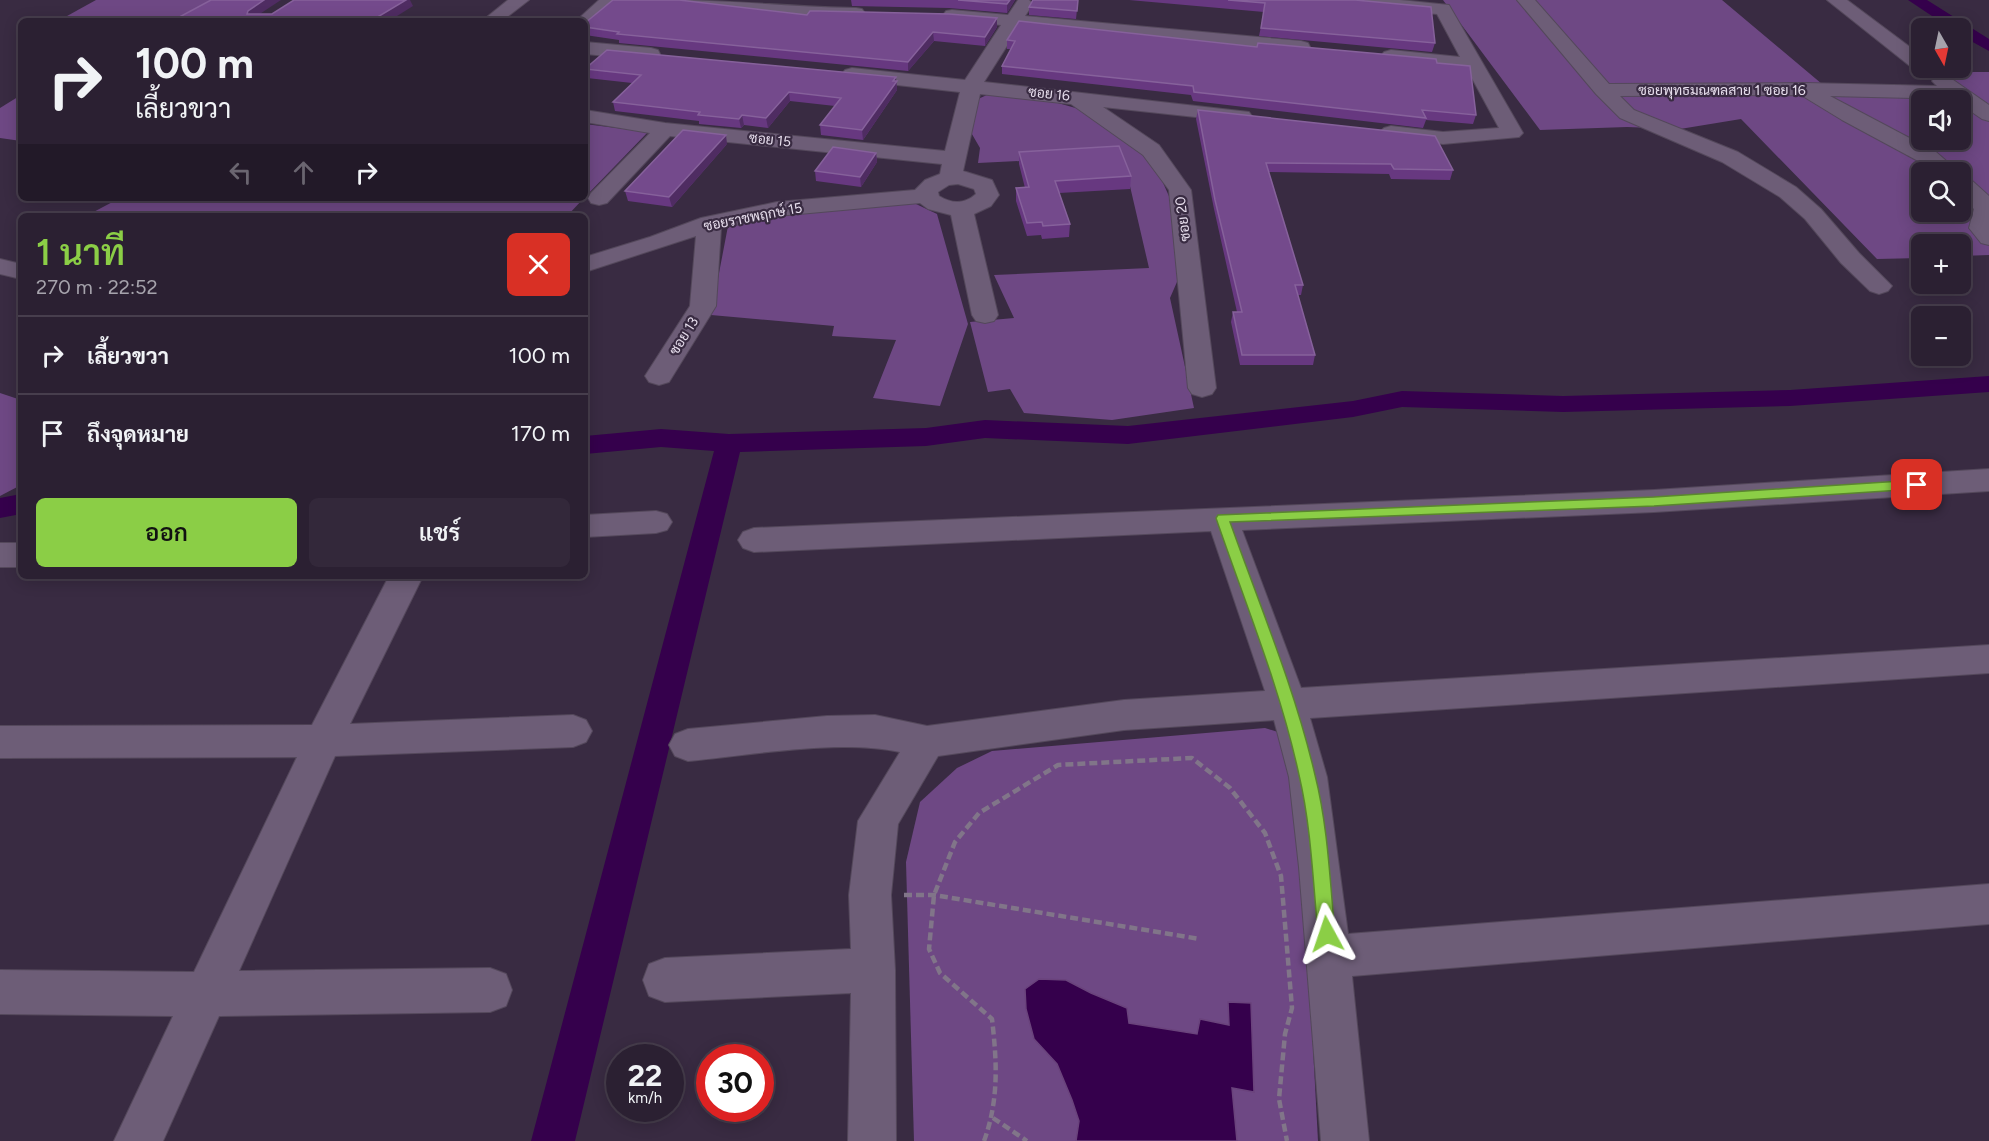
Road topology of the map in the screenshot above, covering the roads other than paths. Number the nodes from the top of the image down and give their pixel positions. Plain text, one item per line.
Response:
1 (520, 0) edge
2 (610, 0) edge
3 (675, 0) edge
4 (1027, 0) edge
5 (1339, 0) edge
6 (1526, 0) edge
7 (1836, 0) edge
8 (874, 13) edge
9 (939, 14) edge
10 (494, 18) edge
11 (588, 18) edge
12 (1016, 20) junction
13 (588, 48) edge
14 (1321, 49) edge
15 (1368, 54) edge
16 (667, 56) edge
17 (1911, 58) edge
18 (1474, 64) junction
19 (831, 72) edge
20 (1939, 78) edge
21 (972, 86) junction
22 (1805, 89) junction
23 (1603, 90) junction
24 (1956, 90) edge
25 (1911, 92) edge
26 (1075, 97) junction
27 (1971, 101) edge
28 (1989, 115) edge
29 (588, 116) edge
30 (1265, 118) edge
31 (665, 129) junction
32 (1372, 130) edge
33 (1935, 162) edge
34 (952, 169) junction
35 (1971, 192) edge
36 (926, 196) junction
37 (599, 198) dead end
38 (961, 209) junction
39 (709, 223) junction
40 (1989, 238) edge
41 (588, 264) edge
42 (0, 266) edge
43 (18, 271) edge
44 (1879, 286) dead end
45 (985, 315) dead end
46 (659, 376) dead end
47 (1202, 388) dead end
48 (1989, 480) edge
49 (1222, 518) junction
50 (656, 522) dead end
51 (588, 526) edge
52 (754, 540) dead end
53 (0, 555) edge
54 (18, 555) edge
55 (404, 579) edge
56 (1989, 659) edge
57 (1288, 704) junction
58 (573, 731) dead end
59 (323, 741) junction
60 (0, 742) edge
61 (927, 742) junction
62 (688, 745) dead end
63 (1989, 904) edge
64 (1329, 957) junction
65 (873, 970) junction
66 (665, 980) dead end
67 (490, 990) dead end
68 (0, 992) edge
69 (206, 994) junction
70 (138, 1141) edge
71 (872, 1141) edge
72 (1346, 1141) edge

1 - 10 street
2 - 11 street
3 - 8 street
4 - 12 street
5 - 18 street
6 - 23 street
7 - 17 street
9 - 12 street
12 - 14 street
12 - 21 street
13 - 16 street
15 - 18 street
18 - 32 street
19 - 21 street, ซอย 16
20 - 24 street
21 - 26 street, ซอย 16
21 - 34 street
22 - 23 street, ซอยพุทธมณฑลสาย 1 ซอย 16
22 - 25 street, ซอยพุทธมณฑลสาย 1 ซอย 16
22 - 33 street
23 - 44 street
26 - 30 street, ซอย 16
26 - 47 street, ซอย 20
27 - 28 street
29 - 31 street, ซอย 15
31 - 34 street, ซอย 15
31 - 37 street
34 - 36 street
34 - 38 street
35 - 40 street
36 - 38 street, ซอยราชพฤกษ์ 15
36 - 39 street, ซอยราชพฤกษ์ 15
38 - 45 street
39 - 41 street, ซอยราชพฤกษ์ 15
39 - 46 street, ซอย 13
42 - 43 street
48 - 49 street
49 - 52 street
49 - 57 street
50 - 51 street
53 - 54 street
55 - 59 street
56 - 57 street
57 - 61 street
57 - 64 street
58 - 59 street
59 - 60 street
59 - 69 street
61 - 62 street
61 - 65 street
63 - 64 street
64 - 72 street
65 - 66 street
65 - 71 street
67 - 69 street
68 - 69 street
69 - 70 street

